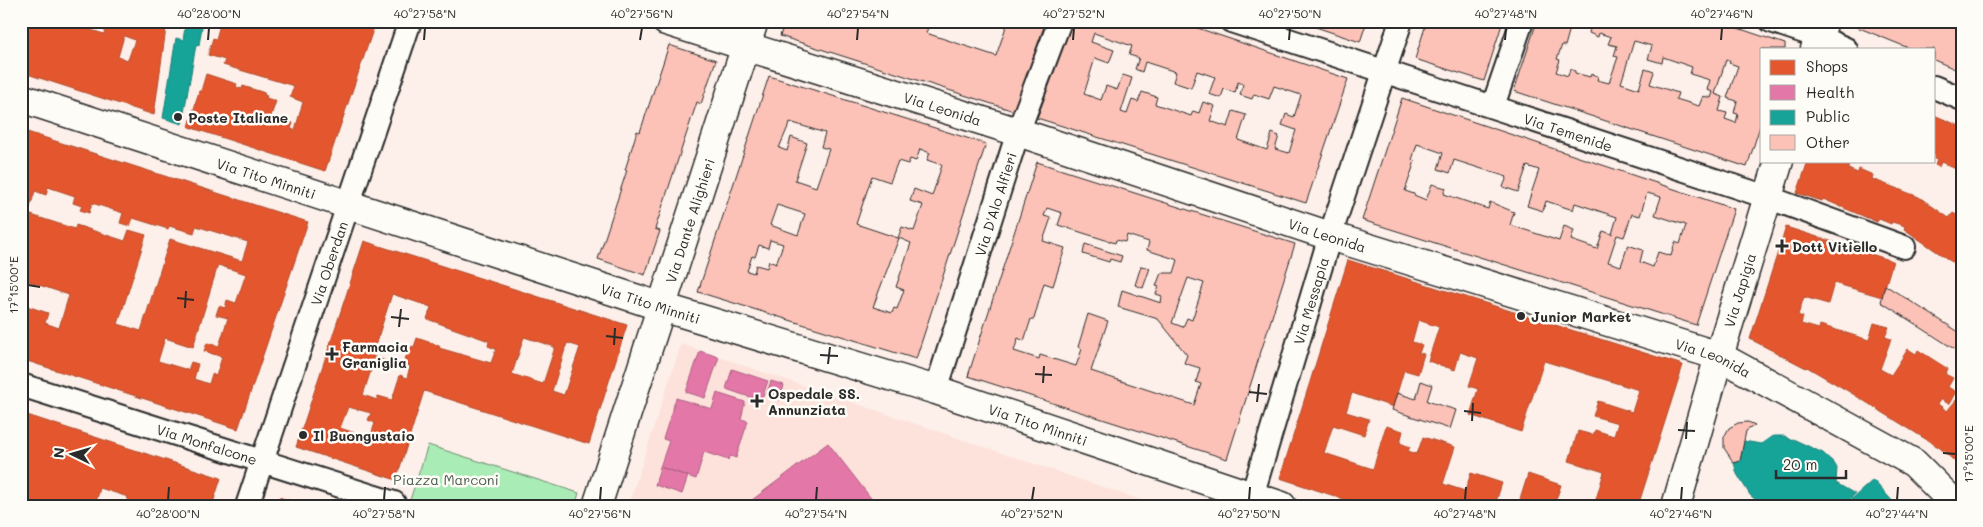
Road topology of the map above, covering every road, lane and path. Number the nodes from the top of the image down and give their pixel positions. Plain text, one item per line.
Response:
1 (410, 21) edge
2 (666, 21) edge
3 (1060, 21) edge
4 (1231, 21) edge
5 (1401, 21) edge
6 (1522, 21) edge
7 (1771, 21) edge
8 (750, 34) edge
9 (1819, 36) edge
10 (1844, 48) edge
11 (1385, 73) junction
12 (1936, 88) edge
13 (21, 98) edge
14 (1962, 99) edge
15 (1493, 106) junction
16 (1018, 132) junction
17 (1778, 162) edge
18 (1767, 197) junction
19 (348, 205) junction
20 (1330, 236) junction
21 (1904, 247) dead end
22 (662, 307) junction
23 (1719, 356) junction
24 (21, 385) edge
25 (936, 390) junction
26 (261, 462) junction
27 (1252, 496) junction
28 (394, 503) dead end
29 (247, 506) edge
30 (597, 506) edge
31 (1282, 506) edge
32 (1676, 506) edge
33 (1958, 506) edge

1 - 19 street, Via Oberdan
2 - 8 street, Via Leonida
3 - 16 street, Via D'Alo Alfieri
4 - 11 street, Via Temenide
5 - 11 street, Via Messapia
6 - 15 street
7 - 9 street
8 - 16 street, Via Leonida
8 - 22 street, Via Dante Alighieri
9 - 10 street
11 - 15 street, Via Temenide
11 - 20 street, Via Messapia
12 - 14 street
13 - 19 street, Via Tito Minniti
15 - 18 street, Via Temenide
16 - 20 street, Via Leonida
16 - 25 street, Via D'Alo Alfieri
17 - 18 street, Via Japigia
18 - 21 street, Via Temenide
18 - 23 street, Via Japigia
19 - 22 street, Via Tito Minniti
19 - 26 street, Via Oberdan
20 - 23 street, Via Leonida
20 - 27 street, Via Messapia
22 - 25 street, Via Tito Minniti
22 - 30 street, Via Dante Alighieri
23 - 32 street, Via Japigia
23 - 33 street, Via Leonida
24 - 26 street, Via Monfalcone
25 - 27 street, Via Tito Minniti
26 - 28 street, Via Monfalcone
26 - 29 street, Via Oberdan
27 - 31 street, Via Tito Minniti

